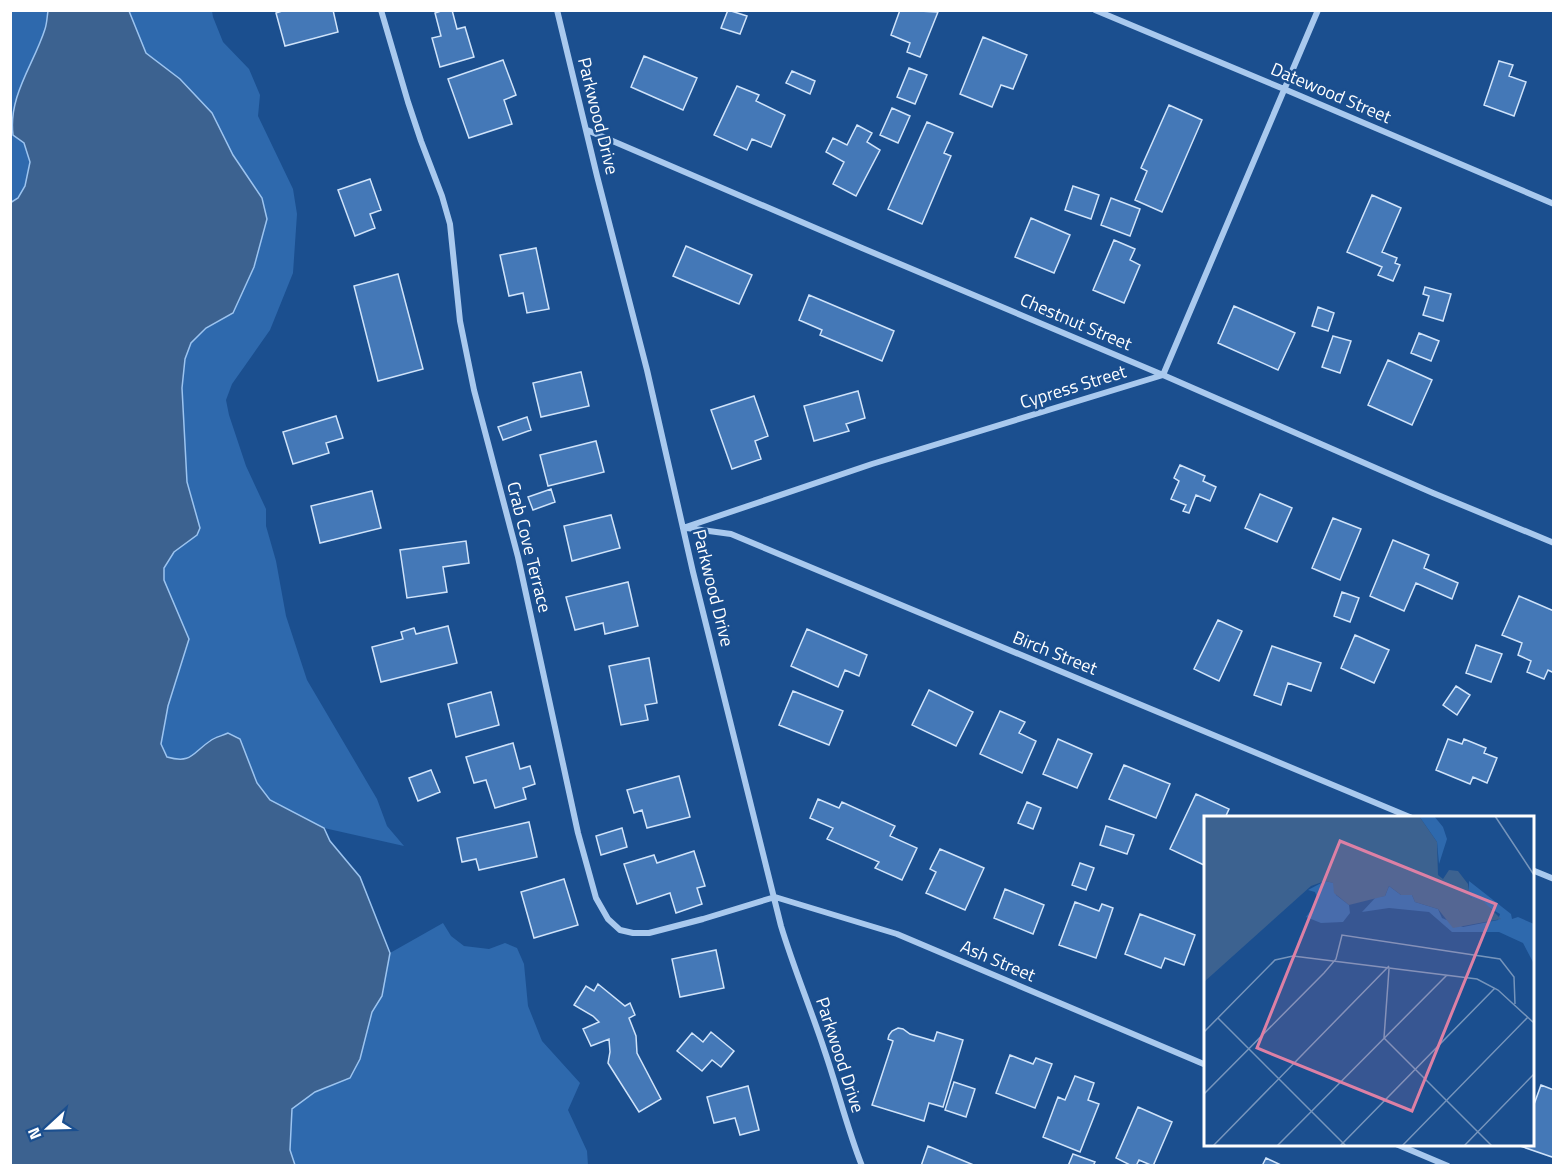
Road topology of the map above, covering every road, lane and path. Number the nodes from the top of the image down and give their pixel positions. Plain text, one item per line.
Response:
1 (381, 10) edge
2 (557, 10) edge
3 (1095, 10) edge
4 (1318, 10) edge
5 (1284, 88) junction
6 (586, 130) junction
7 (1554, 204) edge
8 (1163, 375) junction
9 (683, 528) junction
10 (1554, 543) edge
11 (1407, 816) edge
12 (1534, 870) edge
13 (1554, 879) edge
14 (775, 897) junction
15 (1204, 1064) edge
16 (1401, 1146) edge
17 (862, 1166) edge
18 (1448, 1166) edge

1 - 14 street, Crab Cove Terrace
2 - 6 street, Parkwood Drive
3 - 5 street, Datewood Street
4 - 5 street
5 - 7 street, Datewood Street
5 - 8 street
6 - 8 street, Chestnut Street
6 - 9 street, Parkwood Drive
8 - 9 street, Cypress Street
8 - 10 street, Chestnut Street
9 - 11 street, Birch Street
9 - 14 street, Parkwood Drive
12 - 13 street
14 - 15 street, Ash Street
14 - 17 street, Parkwood Drive
16 - 18 street

